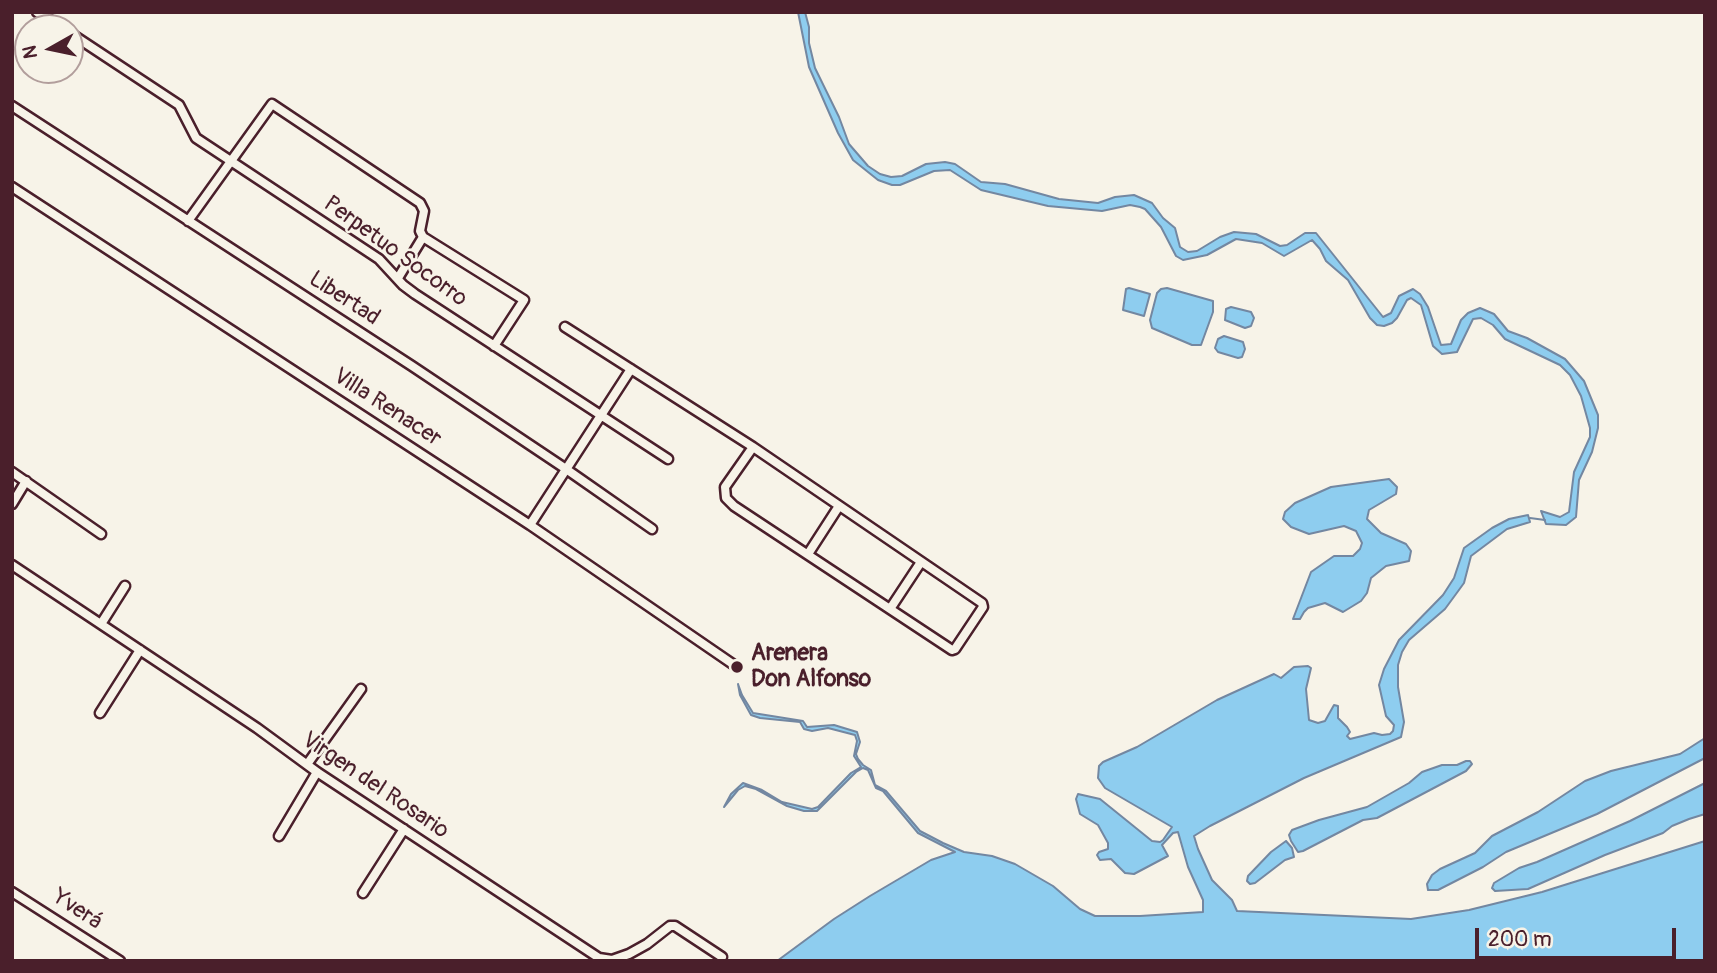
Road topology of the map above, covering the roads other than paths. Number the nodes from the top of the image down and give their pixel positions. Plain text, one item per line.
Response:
1 (84, 42) edge
2 (12, 106) edge
3 (230, 162) junction
4 (12, 187) edge
5 (188, 221) junction
6 (423, 237) junction
7 (398, 278) junction
8 (565, 327) dead end
9 (494, 346) junction
10 (631, 369) junction
11 (601, 416) junction
12 (753, 447) junction
13 (668, 460) dead end
14 (566, 469) junction
15 (12, 472) edge
16 (26, 481) junction
17 (12, 505) edge
18 (839, 506) junction
19 (530, 525) junction
20 (652, 530) dead end
21 (101, 534) dead end
22 (808, 554) junction
23 (921, 562) junction
24 (12, 565) edge
25 (125, 586) dead end
26 (890, 609) junction
27 (101, 624) junction
28 (140, 650) junction
29 (737, 667) dead end
30 (361, 689) dead end
31 (100, 713) dead end
32 (309, 764) junction
33 (317, 772) junction
34 (404, 830) junction
35 (279, 836) dead end
36 (12, 892) edge
37 (363, 893) dead end
38 (722, 957) dead end
39 (120, 961) edge

1 - 3 street, Perpetuo Socorro
2 - 5 street, Libertad
3 - 5 street
3 - 6 street
3 - 7 street, Perpetuo Socorro
4 - 19 street, Villa Renacer
5 - 14 street, Libertad
6 - 7 street
6 - 9 street
7 - 9 street, Perpetuo Socorro
8 - 10 street
9 - 11 street, Perpetuo Socorro
10 - 11 street
10 - 12 street
11 - 13 street, Perpetuo Socorro
11 - 14 street
12 - 18 street
12 - 22 street
14 - 19 street
14 - 20 street, Libertad
15 - 16 street
16 - 17 street
16 - 21 street
18 - 22 street
18 - 23 street
19 - 29 street, Villa Renacer
22 - 26 street
23 - 26 street
23 - 26 street
24 - 27 street, Virgen del Rosario
25 - 27 street
27 - 28 street, Virgen del Rosario
28 - 31 street
28 - 32 street, Virgen del Rosario
30 - 32 street
32 - 33 street, Virgen del Rosario
33 - 34 street, Virgen del Rosario
33 - 35 street
34 - 37 street
34 - 38 street, Virgen del Rosario
36 - 39 street, Yverá

